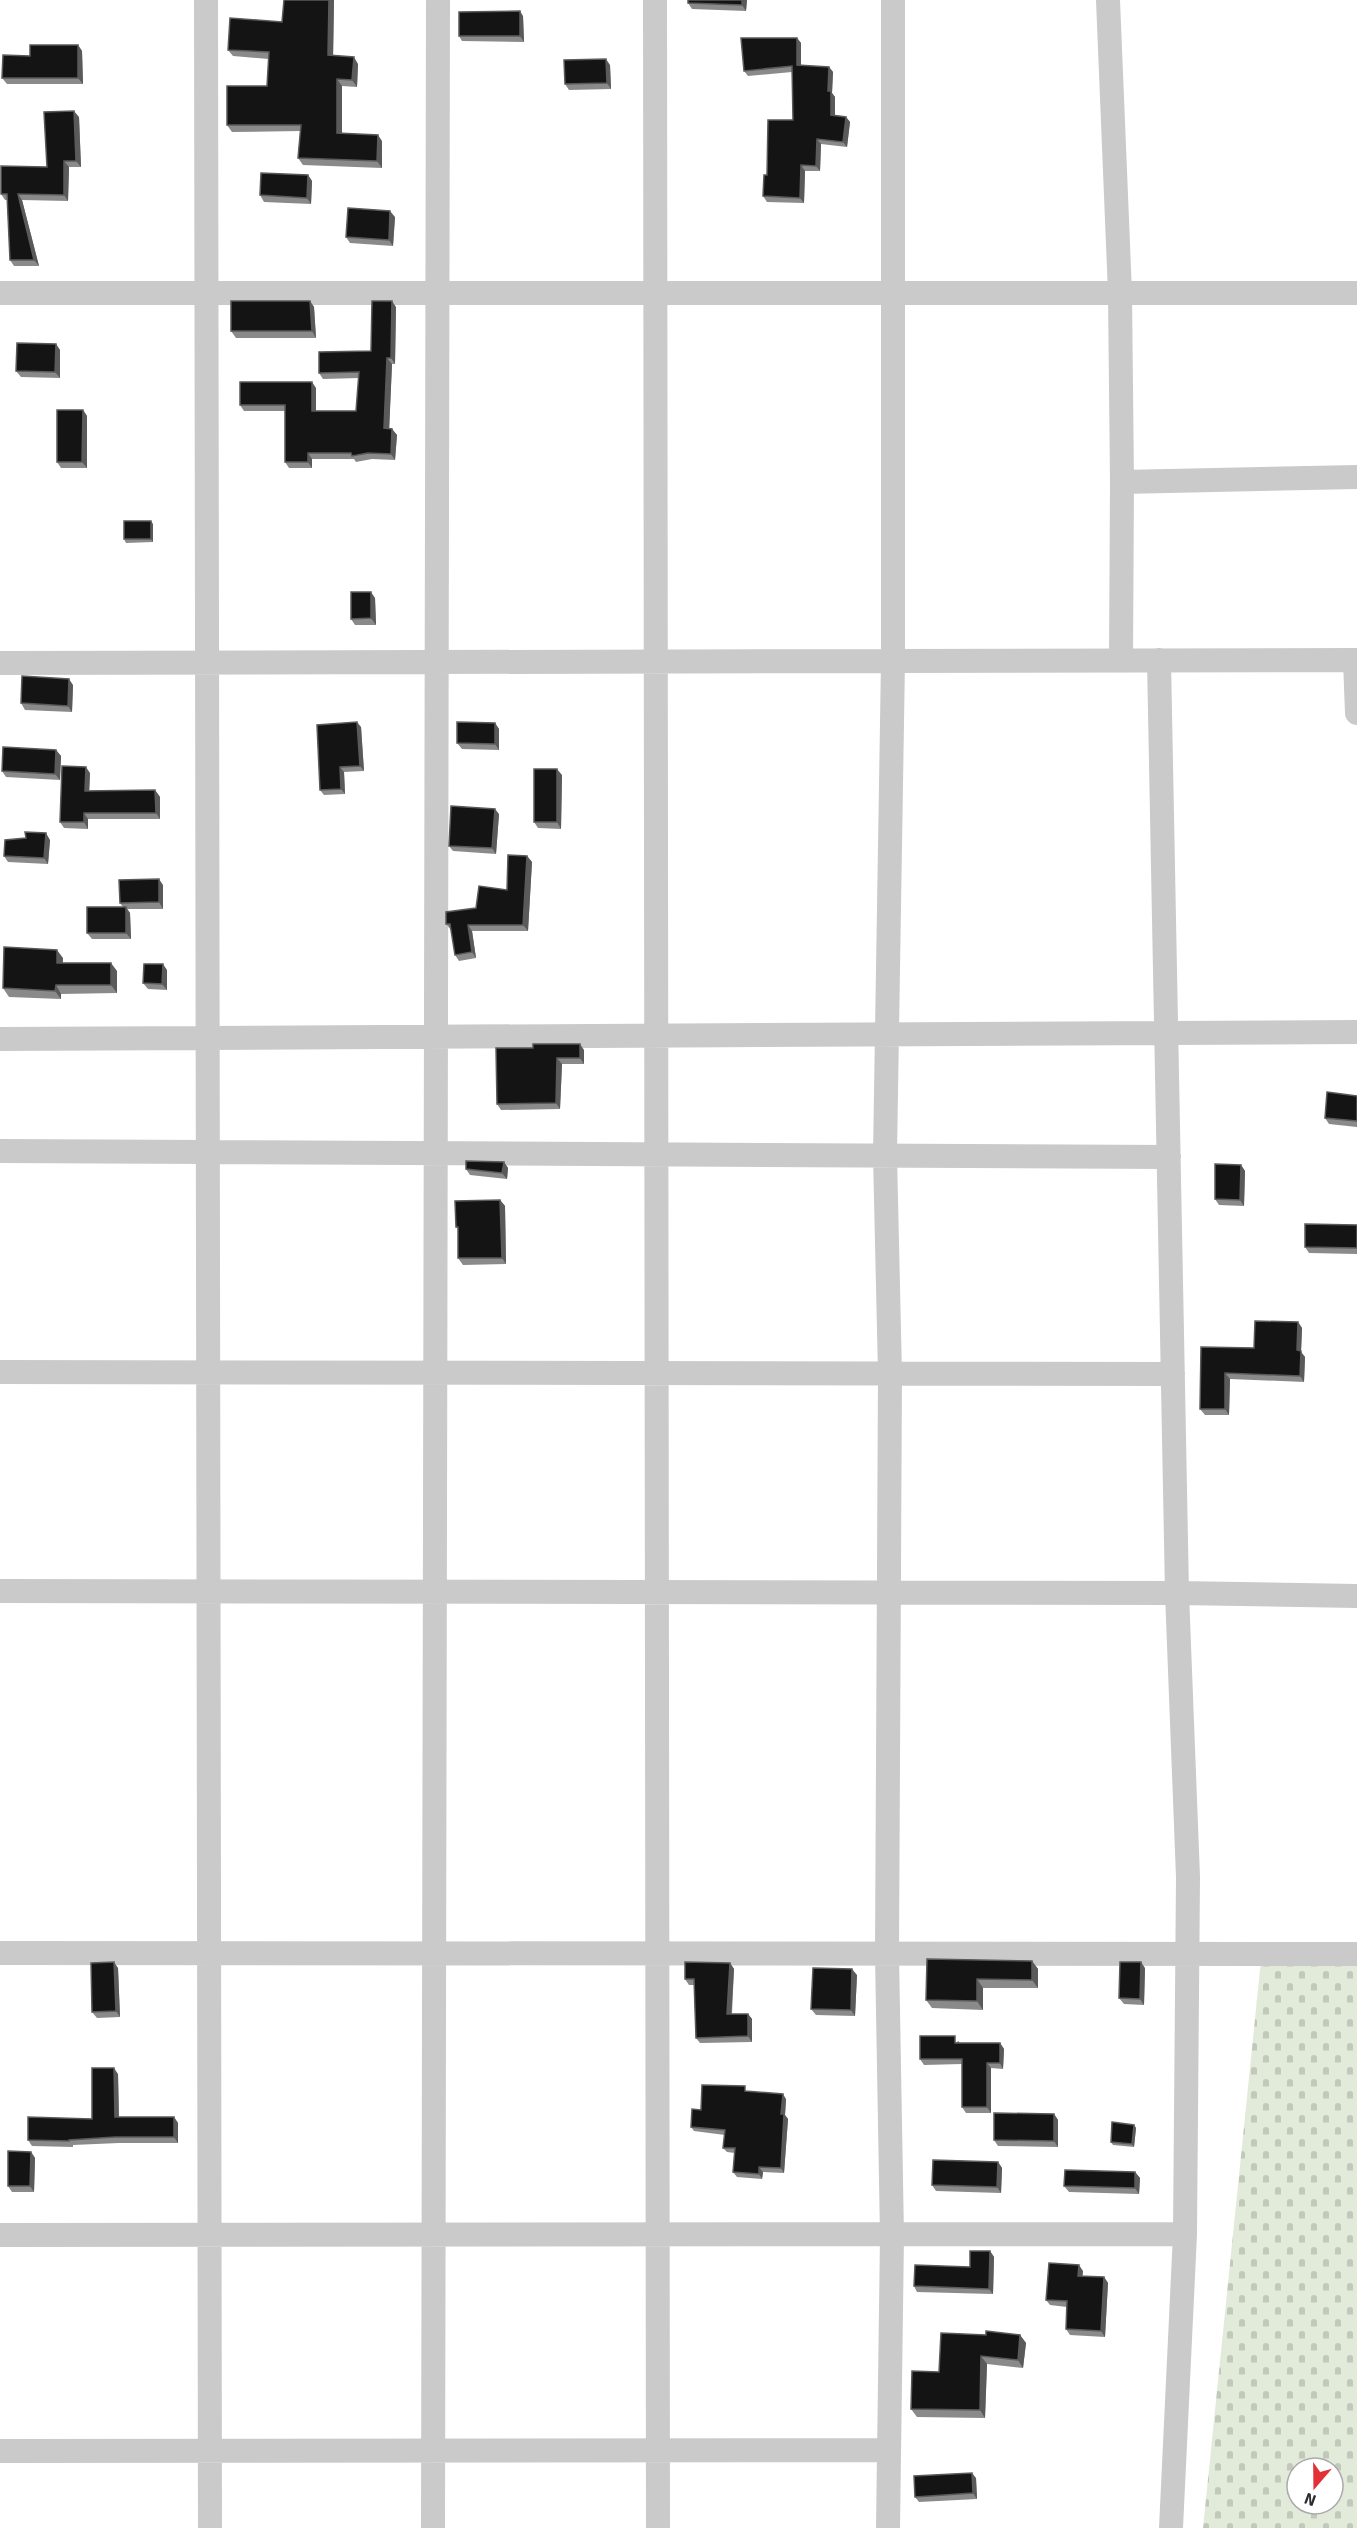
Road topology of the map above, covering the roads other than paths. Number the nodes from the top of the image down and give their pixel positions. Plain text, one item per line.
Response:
1 (206, 0) edge
2 (438, 0) edge
3 (655, 0) edge
4 (893, 0) edge
5 (1108, 0) edge
6 (893, 292) junction
7 (0, 293) edge
8 (206, 293) junction
9 (437, 293) junction
10 (656, 293) junction
11 (1120, 293) junction
12 (1357, 293) edge
13 (1357, 477) edge
14 (1122, 482) junction
15 (1121, 660) junction
16 (1159, 660) junction
17 (1356, 660) edge
18 (656, 661) junction
19 (893, 661) junction
20 (207, 662) junction
21 (437, 662) junction
22 (0, 663) edge
23 (1357, 713) edge
24 (1357, 1032) edge
25 (1167, 1033) junction
26 (888, 1034) junction
27 (657, 1036) junction
28 (436, 1037) junction
29 (208, 1038) junction
30 (0, 1039) edge
31 (0, 1151) edge
32 (208, 1152) junction
33 (436, 1153) junction
34 (657, 1154) junction
35 (885, 1155) junction
36 (1169, 1157) junction
37 (0, 1372) edge
38 (208, 1372) junction
39 (435, 1372) junction
40 (657, 1373) junction
41 (890, 1374) junction
42 (1173, 1374) junction
43 (0, 1590) edge
44 (209, 1591) junction
45 (435, 1592) junction
46 (657, 1592) junction
47 (890, 1593) junction
48 (1177, 1593) junction
49 (1357, 1596) edge
50 (0, 1953) edge
51 (209, 1953) junction
52 (434, 1953) junction
53 (658, 1954) junction
54 (887, 1954) junction
55 (1186, 1954) junction
56 (1357, 1954) edge
57 (1185, 2234) junction
58 (0, 2235) edge
59 (210, 2235) junction
60 (434, 2235) junction
61 (658, 2235) junction
62 (892, 2236) junction
63 (433, 2450) junction
64 (658, 2450) junction
65 (889, 2450) junction
66 (0, 2451) edge
67 (210, 2451) junction
68 (210, 2528) edge
69 (433, 2528) edge
70 (658, 2528) edge
71 (888, 2528) edge
72 (1171, 2528) edge

1 - 8 street
2 - 9 street
3 - 10 street
4 - 6 street
5 - 11 street
6 - 10 street
6 - 11 street
6 - 19 street
7 - 8 street
8 - 9 street
8 - 20 street
9 - 10 street
9 - 21 street
10 - 18 street
11 - 12 street
11 - 14 street
13 - 14 street
14 - 15 street
15 - 16 street
15 - 19 street
16 - 17 street
16 - 25 street
17 - 23 street
18 - 19 street
18 - 21 street
18 - 27 street
19 - 26 street
20 - 21 street
20 - 22 street
20 - 29 street
21 - 28 street
24 - 25 street
25 - 26 street
25 - 36 street
26 - 27 street
26 - 35 street
27 - 28 street
27 - 34 street
28 - 29 street
28 - 33 street
29 - 30 street
29 - 32 street
31 - 32 street
32 - 33 street
32 - 38 street
33 - 34 street
33 - 39 street
34 - 35 street
34 - 40 street
35 - 36 street
35 - 41 street
36 - 42 street
37 - 38 street
38 - 39 street
38 - 44 street
39 - 40 street
39 - 45 street
40 - 41 street
40 - 46 street
41 - 42 street
41 - 47 street
42 - 48 street
43 - 44 street
44 - 45 street
44 - 51 street
45 - 46 street
45 - 52 street
46 - 47 street
46 - 53 street
47 - 48 street
47 - 54 street
48 - 49 street
48 - 55 street
50 - 51 street
51 - 52 street
51 - 59 street
52 - 53 street
52 - 60 street
53 - 54 street
53 - 61 street
54 - 55 street
54 - 62 street
55 - 56 street
55 - 57 street
57 - 62 street
57 - 72 street
58 - 59 street
59 - 60 street
59 - 67 street
60 - 61 street
60 - 63 street
61 - 62 street
61 - 64 street
62 - 65 street
63 - 64 street
63 - 67 street
63 - 69 street
64 - 65 street
64 - 70 street
65 - 71 street
66 - 67 street
67 - 68 street

